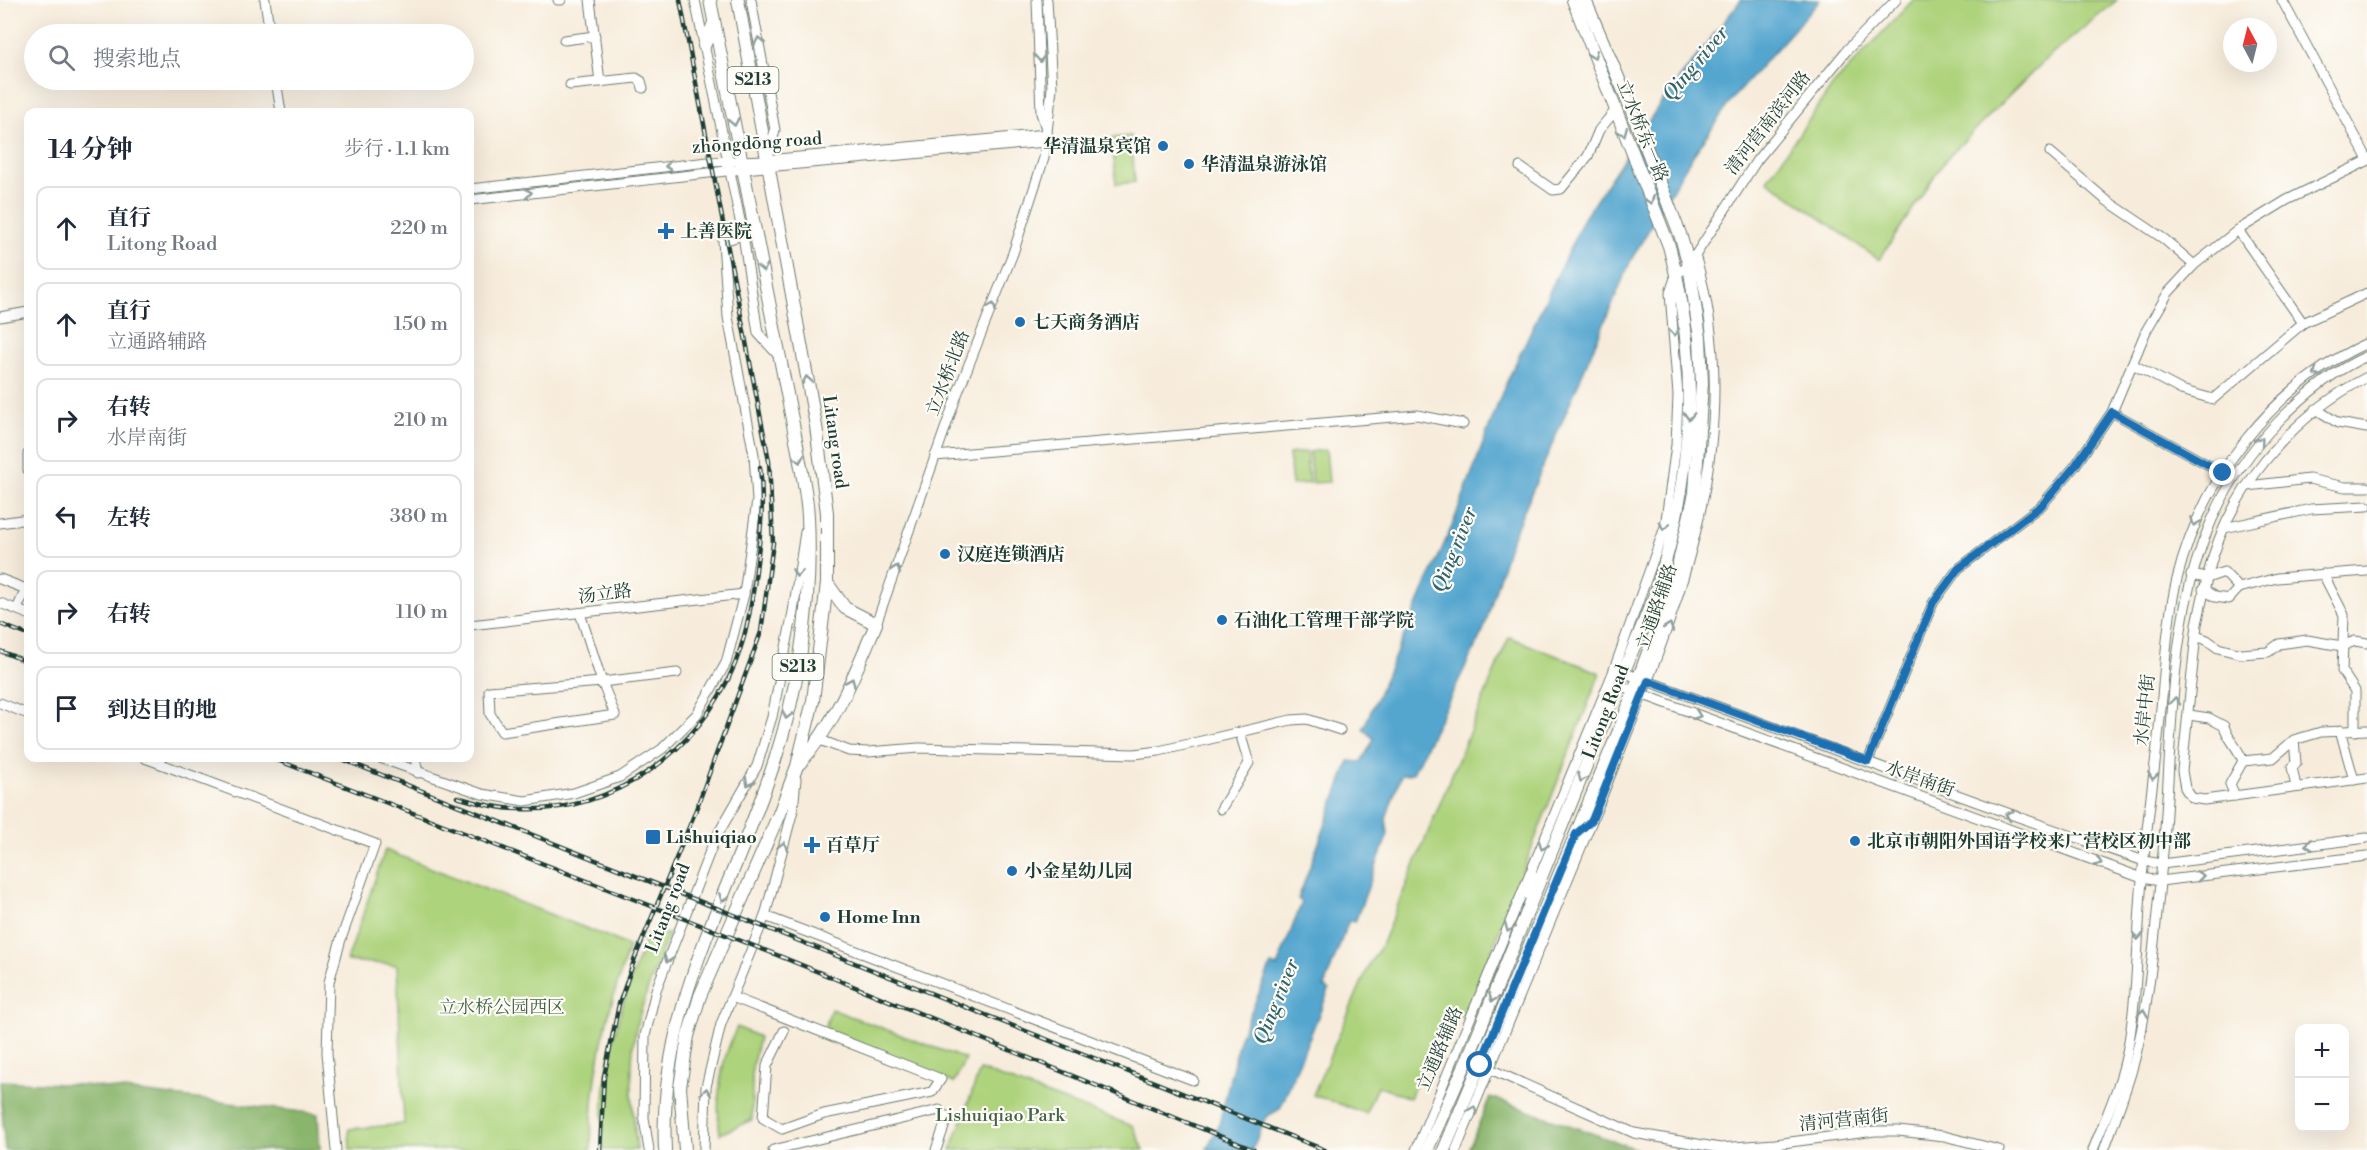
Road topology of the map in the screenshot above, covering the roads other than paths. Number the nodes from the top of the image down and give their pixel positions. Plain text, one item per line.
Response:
1 (265, 0) edge
2 (590, 0) edge
3 (696, 0) edge
4 (710, 0) edge
5 (738, 0) edge
6 (751, 0) edge
7 (1037, 0) edge
8 (1047, 0) edge
9 (1573, 0) edge
10 (1585, 0) edge
11 (1896, 0) edge
12 (2282, 0) edge
13 (714, 23) junction
14 (269, 24) edge
15 (595, 36) junction
16 (564, 40) dead end
17 (704, 46) junction
18 (600, 82) junction
19 (570, 85) dead end
20 (643, 88) dead end
21 (278, 90) edge
22 (280, 108) edge
23 (1615, 111) junction
24 (1047, 138) junction
25 (2050, 152) dead end
26 (2367, 159) edge
27 (743, 164) junction
28 (768, 164) junction
29 (728, 165) junction
30 (1520, 167) dead end
31 (474, 189) edge
32 (474, 199) edge
33 (2238, 230) junction
34 (742, 235) junction
35 (1692, 260) junction
36 (2194, 265) junction
37 (1677, 275) junction
38 (2367, 293) edge
39 (24, 313) edge
40 (0, 316) edge
41 (2302, 323) junction
42 (2367, 344) edge
43 (2367, 356) edge
44 (781, 358) junction
45 (2132, 364) junction
46 (2367, 377) edge
47 (1702, 409) junction
48 (2316, 409) junction
49 (2112, 412) junction
50 (1463, 424) dead end
51 (2367, 428) edge
52 (935, 456) junction
53 (1709, 456) junction
54 (2223, 473) junction
55 (2248, 486) junction
56 (2367, 487) edge
57 (2367, 506) edge
58 (808, 515) junction
59 (24, 520) edge
60 (0, 523) edge
61 (2224, 528) junction
62 (2367, 571) edge
63 (2323, 574) junction
64 (2191, 575) junction
65 (2207, 578) junction
66 (0, 579) edge
67 (827, 583) junction
68 (2240, 588) junction
69 (24, 589) edge
70 (2203, 589) junction
71 (744, 594) junction
72 (24, 596) edge
73 (0, 603) edge
74 (17, 609) junction
75 (24, 612) edge
76 (579, 613) junction
77 (876, 624) junction
78 (474, 625) edge
79 (2196, 636) junction
80 (2367, 643) edge
81 (2342, 646) junction
82 (677, 673) dead end
83 (1625, 673) junction
84 (1612, 675) junction
85 (1643, 680) junction
86 (602, 682) junction
87 (1620, 685) junction
88 (1638, 693) junction
89 (0, 703) edge
90 (24, 712) edge
91 (2189, 715) junction
92 (1340, 730) dead end
93 (2340, 730) junction
94 (2367, 730) edge
95 (2355, 731) junction
96 (1240, 733) junction
97 (820, 740) junction
98 (2294, 740) junction
99 (1868, 761) junction
100 (2243, 761) junction
101 (155, 762) edge
102 (390, 762) edge
103 (416, 762) edge
104 (797, 766) junction
105 (418, 773) junction
106 (2367, 778) edge
107 (2354, 780) junction
108 (2296, 787) junction
109 (2235, 796) junction
110 (1221, 809) dead end
111 (1592, 820) junction
112 (1576, 834) junction
113 (2367, 838) edge
114 (2367, 856) edge
115 (2144, 861) junction
116 (2162, 864) junction
117 (1531, 874) junction
118 (2142, 878) junction
119 (2160, 881) junction
120 (1531, 905) junction
121 (765, 916) junction
122 (732, 997) junction
123 (784, 1031) dead end
124 (1490, 1069) junction
125 (1193, 1080) dead end
126 (336, 1150) edge
127 (649, 1150) edge
128 (664, 1150) edge
129 (686, 1150) edge
130 (704, 1150) edge
131 (778, 1150) edge
132 (936, 1150) edge
133 (1416, 1150) edge
134 (1427, 1150) edge
135 (1444, 1150) edge
136 (1456, 1150) edge
137 (1999, 1150) edge
138 (2093, 1150) edge
139 (2104, 1150) edge

1 - 14 street
2 - 15 street
3 - 17 street, S213
4 - 13 main road, Litang road / S213
5 - 28 main road, Litang road / S213
28 -> 6 street, Litang road / S213
7 -> 24 street, 立水桥北路
8 - 24 street, 立水桥北路
9 -> 23 main road, 立水桥东一路
10 - 35 main road, 立水桥东一路
11 - 35 street, 清河营南滨河路
12 - 26 street
13 - 17 main road
13 -> 27 main road, Litang road / S213
15 - 16 street
15 - 18 street
17 - 29 street, S213
18 - 19 street
18 - 20 street
21 - 22 street
23 - 30 street
23 -> 37 main road, 立水桥东一路
24 - 28 street, zhōngdōng road
52 -> 24 street, 立水桥北路
25 - 36 street
26 - 33 street
27 - 28 street, zhōngdōng road
27 - 29 street, zhōngdōng road
27 -> 44 main road, Litang road / S213
67 -> 28 main road, Litang road / S213
29 -> 31 street, zhōngdōng road
32 -> 29 street, zhōngdōng road
29 - 34 street, S213
33 - 36 street
33 - 41 street
34 - 44 street, S213
34 - 71 street
35 - 37 street, 清河营南滨河路
35 - 47 main road, Litong Road
35 - 53 street, 立通路辅路
36 - 45 street
37 -> 83 main road, Litong Road
37 -> 84 street, 立通路辅路
38 - 41 street
39 - 40 street
41 - 45 street
42 -> 54 street, 水岸中街
64 -> 43 street, 水岸中街
44 -> 58 main road, Litang road / S213
45 - 49 street
46 - 48 street
47 - 53 main road
47 - 85 main road, Litong Road
48 - 51 street
48 - 55 street
49 - 54 street
49 - 99 street
50 - 52 street
77 -> 52 street, 立水桥北路
85 -> 53 street, 立通路辅路
54 -> 115 street, 水岸中街
55 - 56 street
55 - 61 street
57 - 61 street
58 -> 127 street, Litang road / S213
58 -> 128 main road, Litang road / S213
59 - 60 street
61 - 65 street
62 - 63 street
63 - 68 street
63 - 81 street
64 - 65 street
116 -> 64 street, 水岸中街
65 - 68 street
65 - 70 street
66 - 69 street
67 - 77 main road
67 - 104 main road, Litang road / S213
68 - 70 street
70 - 79 street
71 - 76 street, 汤立路
71 - 105 street
72 - 74 street
73 - 74 street
74 - 75 street
76 - 78 street, 汤立路
76 - 86 street
97 -> 77 main road
79 - 81 street
79 - 91 street
80 - 81 street
81 - 95 street
82 - 86 street
83 - 84 street, 水岸南街
83 - 85 street, 水岸南街
83 - 87 main road, Litong Road
84 - 87 street, 水岸南街
84 -> 117 street, 立通路辅路
85 - 88 main road, Litong Road
85 - 99 street, 水岸南街
86 - 86 street
87 - 88 street, 水岸南街
87 -> 120 main road, Litong Road
88 - 111 street
88 - 112 main road, Litong Road
88 -> 118 street, 水岸南街
89 - 90 street
91 - 100 street
91 - 109 street
92 - 96 street
93 - 95 street
93 - 98 street
93 - 107 street
94 - 95 street
96 - 97 street
96 - 110 street
97 - 104 main road
98 - 100 street
98 - 108 street
115 -> 99 street, 水岸南街
100 - 109 street
101 - 126 street
102 - 105 street
103 - 105 street
121 -> 104 street, Litang road / S213
104 - 129 main road, Litang road / S213
106 - 107 street
107 - 108 street
108 - 109 street
111 - 112 main road
111 - 124 street
112 - 135 main road, Litong Road
113 -> 116 street, 水岸南街
119 -> 114 street, 水岸南街
115 - 116 street, 水岸南街
115 - 118 street, 水岸中街
116 - 119 street, 水岸中街
117 - 120 main road
117 -> 133 street, 立通路辅路
118 - 119 street, 水岸南街
118 -> 138 street, 水岸中街
139 -> 119 street, 水岸中街
120 -> 134 main road, Litong Road
121 - 122 street, Litang road / S213
121 - 125 street
122 - 123 street
130 -> 122 street, Litang road / S213
136 -> 124 street
124 - 137 street, 清河营南街
131 - 132 street

